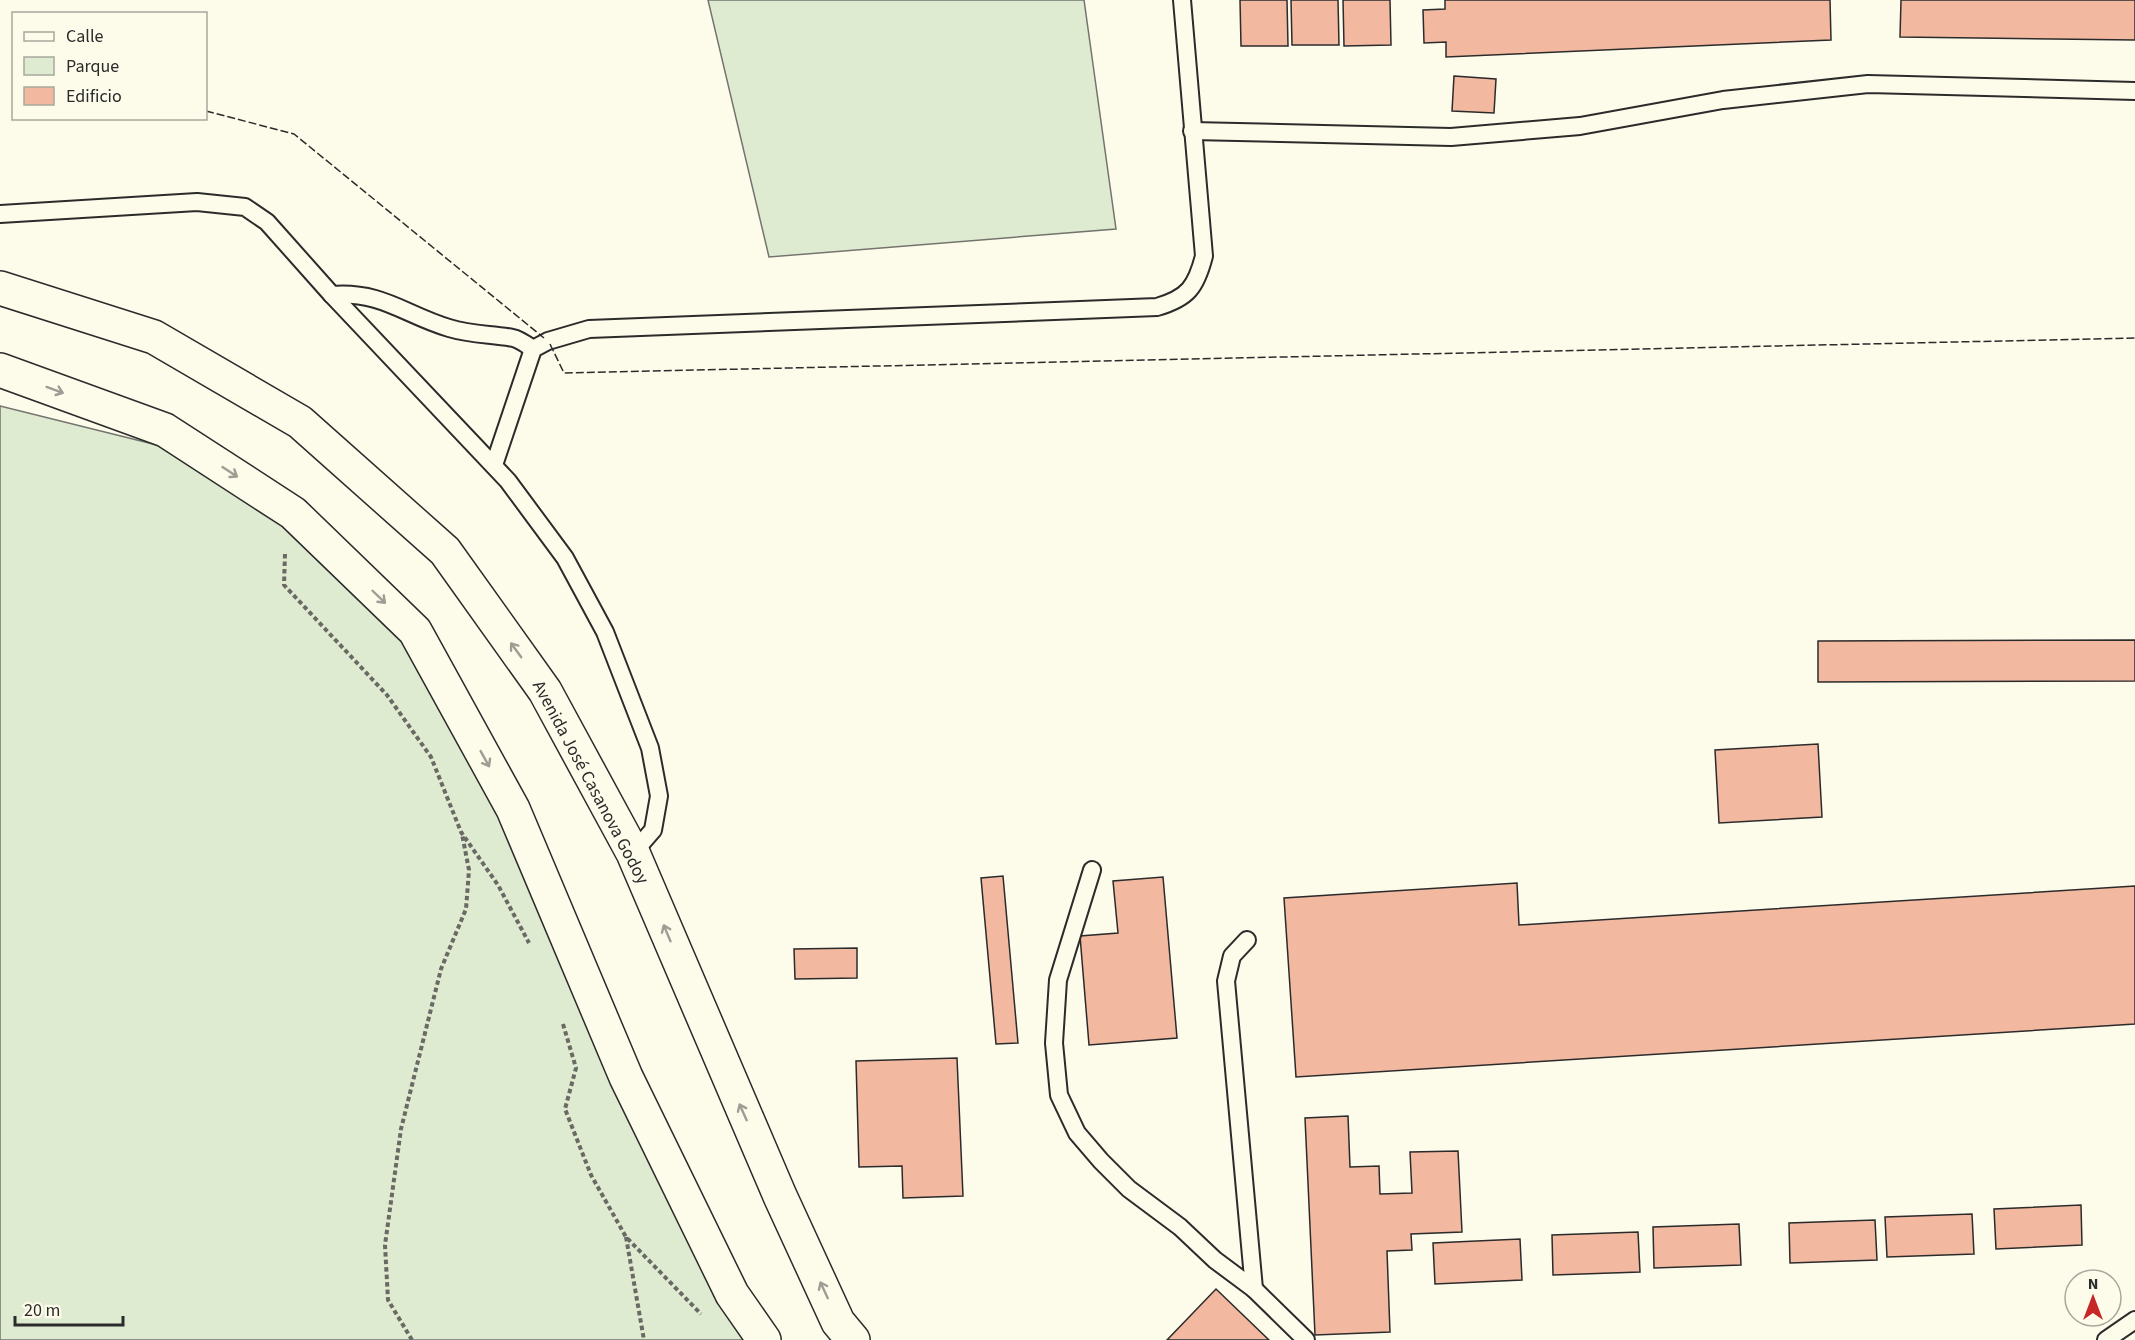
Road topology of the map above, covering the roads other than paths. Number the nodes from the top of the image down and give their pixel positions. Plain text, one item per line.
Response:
1 (1182, 0) edge
2 (2135, 91) edge
3 (1192, 131) junction
4 (0, 214) edge
5 (0, 288) edge
6 (332, 295) junction
7 (533, 349) junction
8 (0, 370) edge
9 (494, 465) junction
10 (633, 853) junction
11 (1092, 870) dead end
12 (1247, 940) dead end
13 (1254, 1289) junction
14 (2135, 1320) edge
15 (764, 1340) edge
16 (853, 1340) edge
17 (1306, 1340) edge
18 (2106, 1340) edge

1 - 3 lane
2 - 3 lane
3 - 7 lane
4 - 6 lane
10 -> 5 street, Avenida José Casanova Godoy
6 - 7 lane
6 - 9 lane
7 - 9 lane
8 -> 15 street
9 - 10 lane
16 -> 10 street, Avenida José Casanova Godoy
11 - 13 lane
12 - 13 lane
13 - 17 lane
14 - 18 lane

